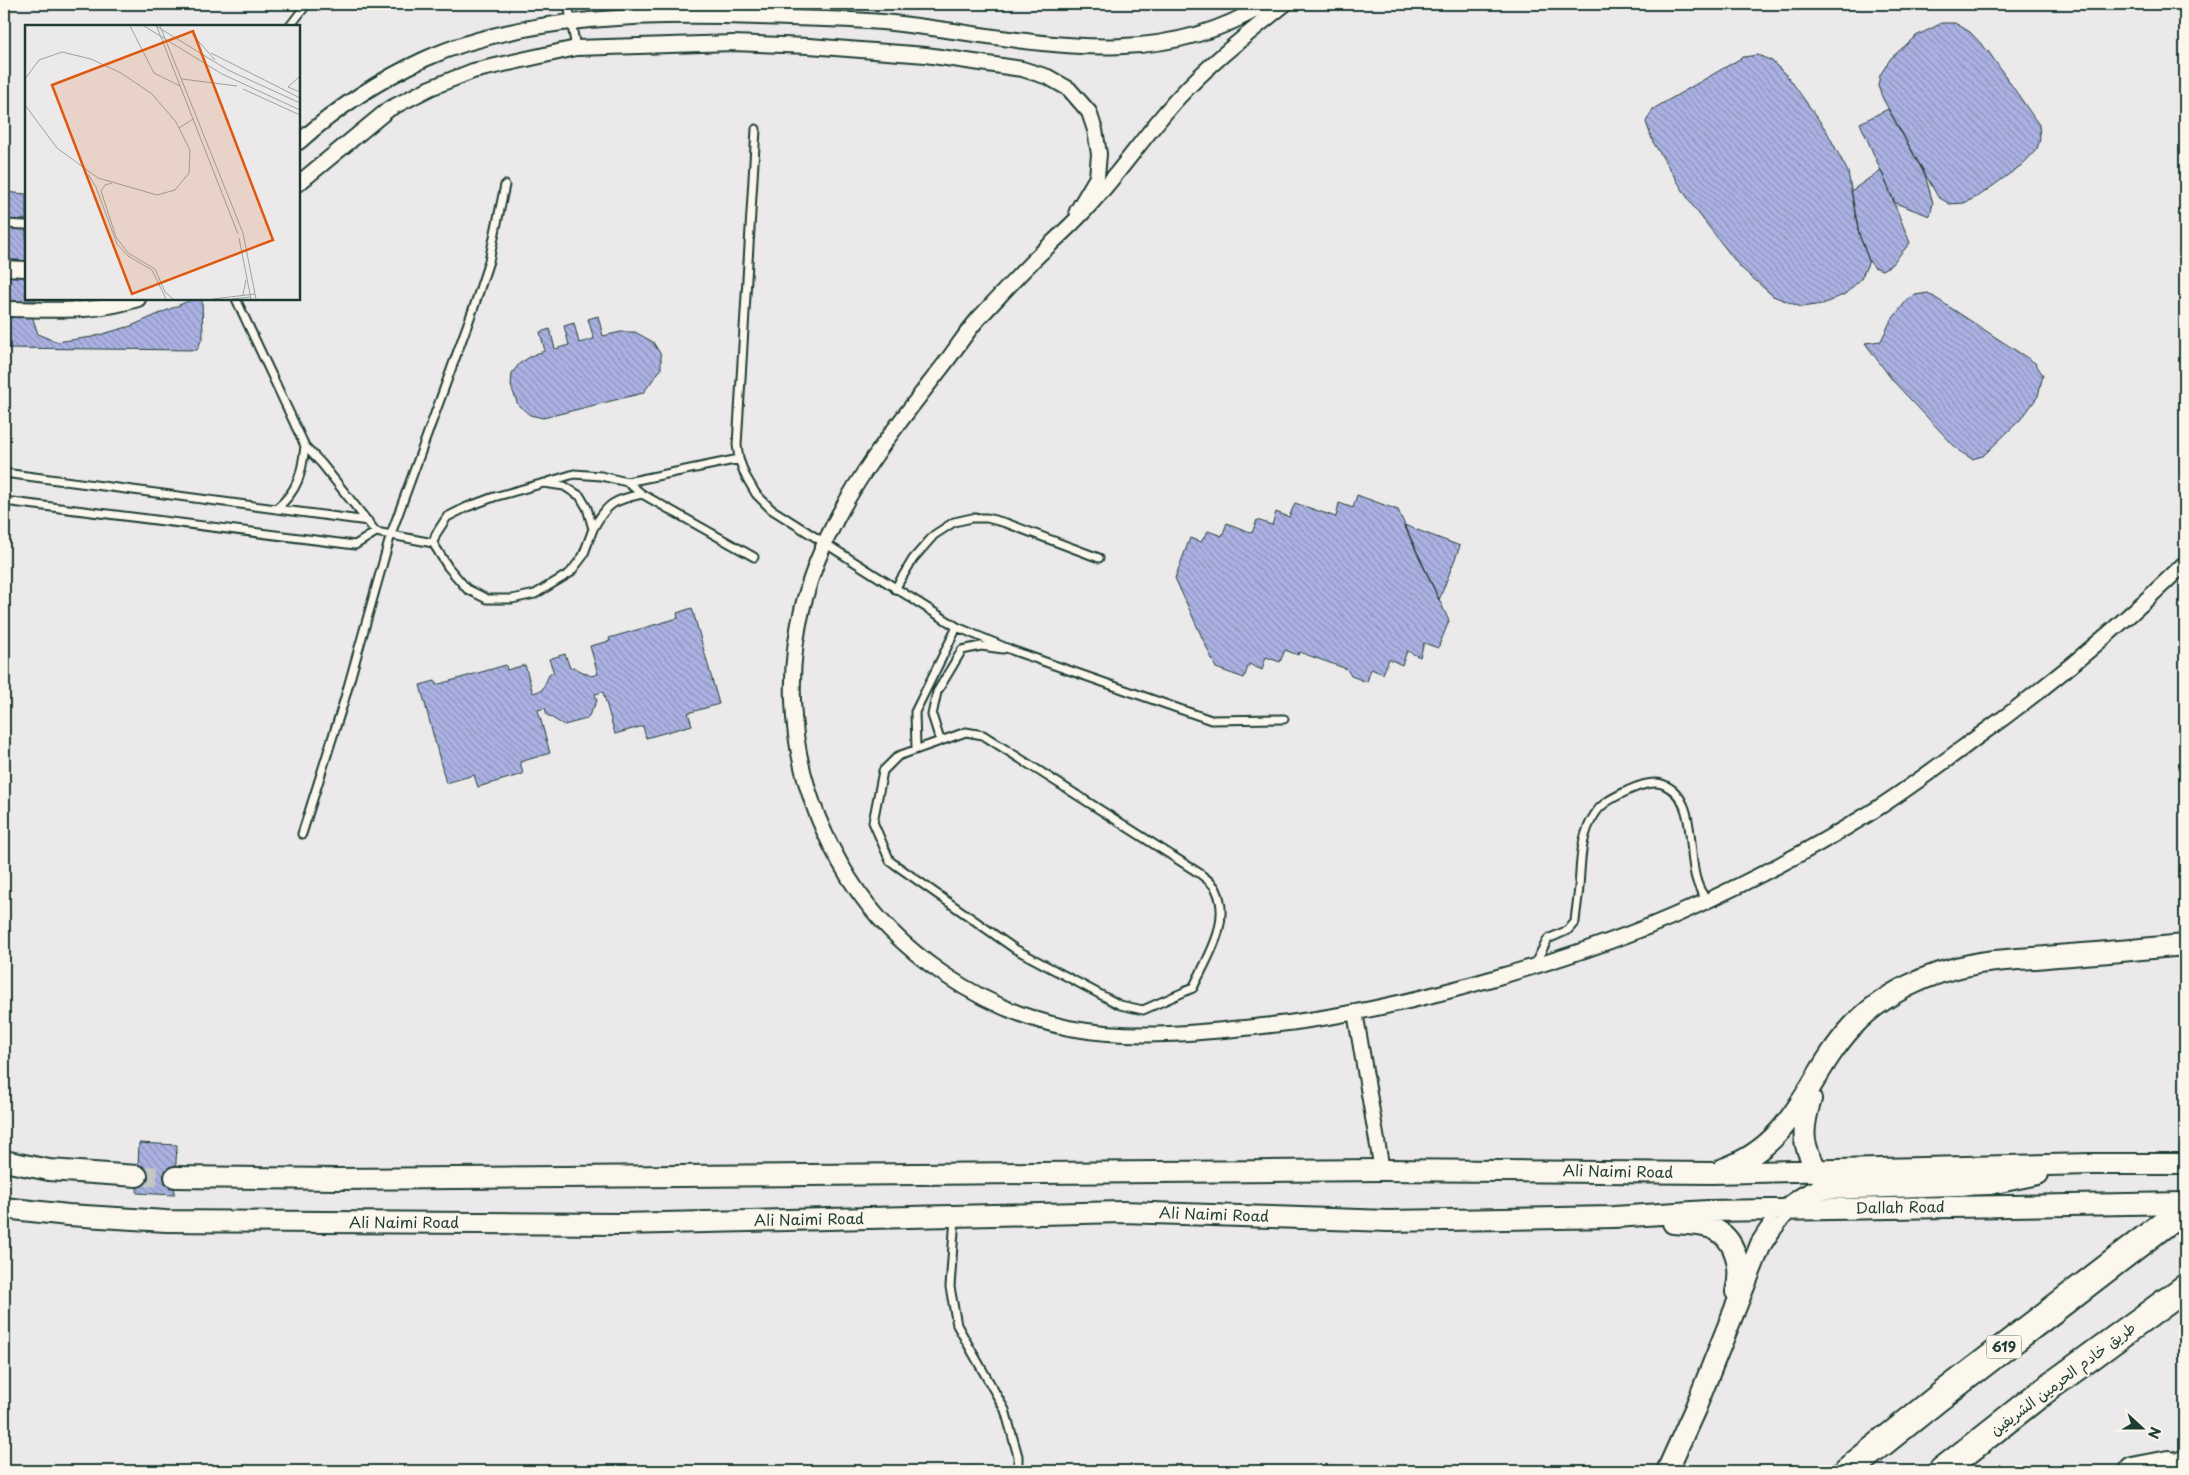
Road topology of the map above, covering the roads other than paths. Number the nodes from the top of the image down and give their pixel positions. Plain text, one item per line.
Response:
1 (307, 4) edge
2 (568, 4) edge
3 (1265, 4) edge
4 (1285, 4) edge
5 (572, 22) junction
6 (291, 25) edge
7 (576, 48) junction
8 (756, 129) dead end
9 (300, 141) edge
10 (300, 182) edge
11 (505, 185) dead end
12 (4, 224) edge
13 (25, 225) edge
14 (1064, 233) junction
15 (4, 268) edge
16 (25, 269) edge
17 (73, 300) edge
18 (135, 300) edge
19 (236, 300) edge
20 (4, 308) edge
21 (88, 310) junction
22 (305, 446) junction
23 (739, 459) junction
24 (4, 473) edge
25 (627, 482) junction
26 (544, 483) junction
27 (642, 494) junction
28 (4, 502) edge
29 (276, 509) junction
30 (368, 521) junction
31 (593, 529) junction
32 (376, 532) junction
33 (391, 534) junction
34 (433, 543) junction
35 (824, 544) junction
36 (754, 558) dead end
37 (1099, 558) dead end
38 (2185, 564) edge
39 (895, 589) junction
40 (957, 627) junction
41 (1014, 651) junction
42 (1284, 719) dead end
43 (940, 740) junction
44 (916, 748) junction
45 (302, 834) dead end
46 (1708, 900) junction
47 (2185, 945) edge
48 (1533, 968) junction
49 (1355, 1012) junction
50 (1834, 1050) junction
51 (4, 1161) edge
52 (2091, 1164) junction
53 (2185, 1164) edge
54 (1382, 1170) junction
55 (1817, 1170) junction
56 (1711, 1173) junction
57 (138, 1176) tunnel mouth
58 (174, 1177) tunnel mouth
59 (1829, 1188) junction
60 (2185, 1203) edge
61 (4, 1208) edge
62 (2185, 1208) edge
63 (1877, 1209) junction
64 (1786, 1211) junction
65 (955, 1216) junction
66 (1614, 1218) junction
67 (2185, 1288) edge
68 (1716, 1356) junction
69 (2167, 1465) edge
70 (1018, 1471) edge
71 (1667, 1471) edge
72 (1847, 1471) edge
73 (1942, 1471) edge
74 (2133, 1471) edge

1 - 6 lane
2 - 5 lane
3 - 5 street
4 - 14 street
5 - 7 lane
5 - 9 street
7 - 10 street
7 - 14 street
8 - 23 lane
11 - 33 lane
12 - 13 lane
14 - 35 street
15 - 16 street
17 - 21 street
18 - 21 street
19 - 22 lane
20 - 21 street
22 - 29 lane
22 - 30 lane
23 - 25 lane
23 - 35 lane
24 - 29 lane
25 - 26 lane
25 - 27 lane
26 - 31 lane
26 - 34 lane
27 - 31 lane
27 - 36 lane
28 - 32 lane
29 - 30 lane
30 - 32 lane
31 - 34 lane
32 - 33 lane
33 - 34 lane
33 - 45 lane
35 - 39 lane
35 - 49 street
37 - 39 lane
38 - 46 street
39 - 40 lane
40 - 41 lane
40 - 44 lane
41 - 42 lane
41 - 43 lane
43 - 44 lane
43 - 44 lane
46 - 48 street
46 - 48 lane
47 - 50 main road
48 - 49 street
49 - 54 street
50 - 55 main road
50 - 56 main road
51 - 57 main road
52 - 53 main road
52 - 55 main road
52 - 59 main road
54 - 56 main road, Ali Naimi Road
54 - 58 main road, Ali Naimi Road
55 - 56 main road
55 - 59 main road
59 - 63 main road
59 - 64 main road
60 - 63 main road, Dallah Road
61 - 65 main road, Ali Naimi Road
62 - 72 highway, 619
63 - 64 main road, Dallah Road
64 - 66 main road, Dallah Road
64 - 68 main road
65 - 66 main road, Ali Naimi Road
65 - 70 lane
66 - 68 main road
67 - 73 highway, طريق خادم الحرمين الشريفين
68 - 71 main road
69 - 74 highway

